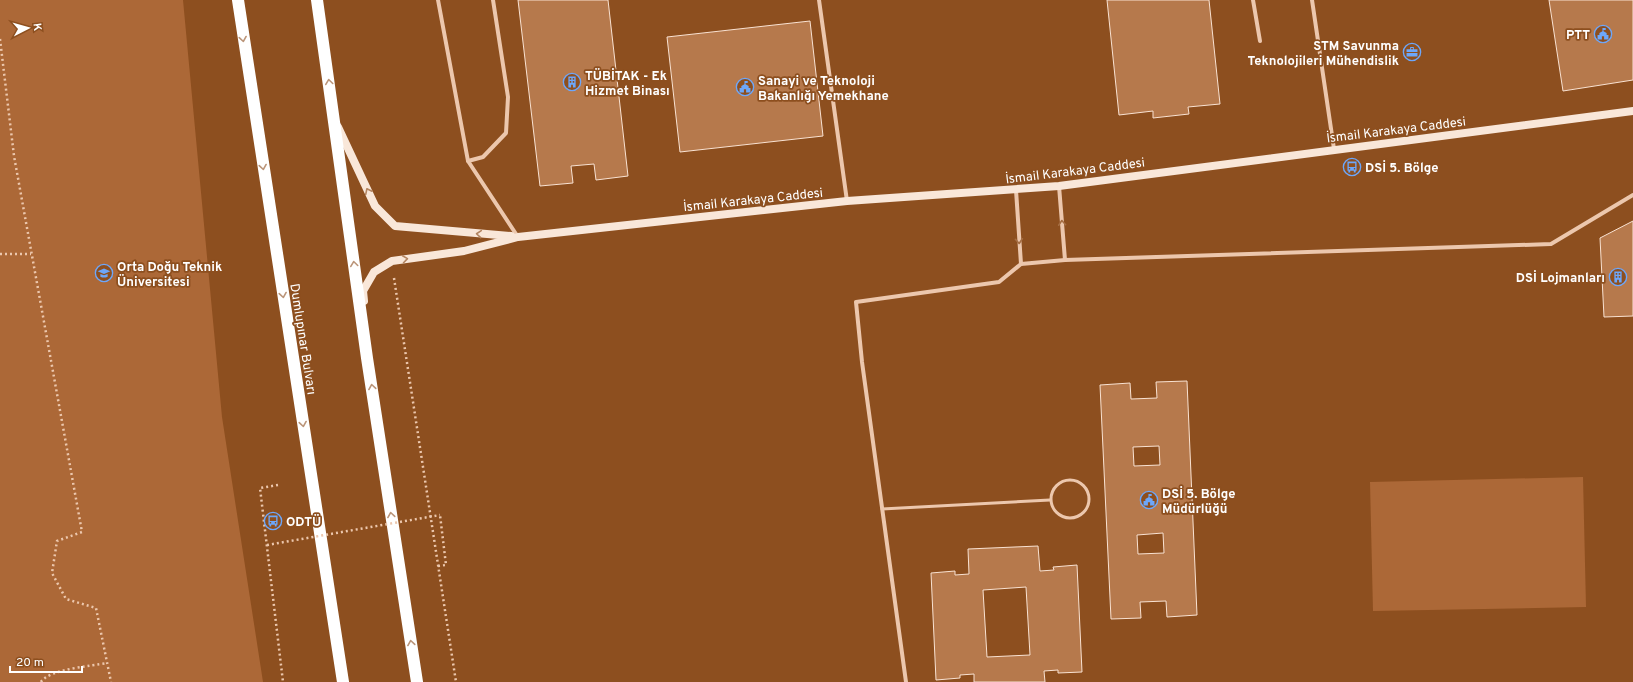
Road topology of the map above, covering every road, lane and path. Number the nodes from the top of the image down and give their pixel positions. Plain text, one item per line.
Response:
1 (238, 0) edge
2 (317, 0) edge
3 (438, 0) edge
4 (493, 0) edge
5 (819, 0) edge
6 (1253, 0) edge
7 (1312, 0) edge
8 (0, 39) edge
9 (1260, 41) dead end
10 (1633, 110) edge
11 (335, 121) junction
12 (1334, 148) junction
13 (468, 161) junction
14 (1059, 186) junction
15 (1016, 190) junction
16 (1633, 195) edge
17 (848, 201) junction
18 (518, 237) junction
19 (0, 254) edge
20 (31, 254) junction
21 (1065, 260) junction
22 (1021, 264) junction
23 (394, 275) dead end
24 (367, 358) junction
25 (278, 485) dead end
26 (1050, 500) junction
27 (882, 509) junction
28 (267, 545) junction
29 (438, 566) junction
30 (107, 663) junction
31 (41, 682) edge
32 (111, 682) edge
33 (283, 682) edge
34 (343, 682) edge
35 (417, 682) edge
36 (456, 682) edge
37 (906, 682) edge

1 -> 34 highway, Dumlupınar Bulvarı
11 -> 2 highway
3 - 13 street
4 - 13 street
5 - 17 street
6 - 9 street
7 - 12 street
8 - 20 path
10 - 12 street, İsmail Karakaya Caddesi
18 -> 11 street, İsmail Karakaya Caddesi
24 -> 11 highway
12 - 14 street, İsmail Karakaya Caddesi
13 - 18 street
14 - 15 street, İsmail Karakaya Caddesi
21 -> 14 street
15 - 17 street, İsmail Karakaya Caddesi
15 -> 22 street
16 - 21 street
17 - 18 street, İsmail Karakaya Caddesi
24 -> 18 street, İsmail Karakaya Caddesi
19 - 20 path
20 - 30 path
21 - 22 street
22 - 27 street
23 - 29 path
35 -> 24 highway
25 - 28 path
26 - 26 lane
26 - 27 lane
27 - 37 street
28 - 29 path, bridge
28 - 33 path
29 - 36 path
30 - 31 path
30 - 32 path

